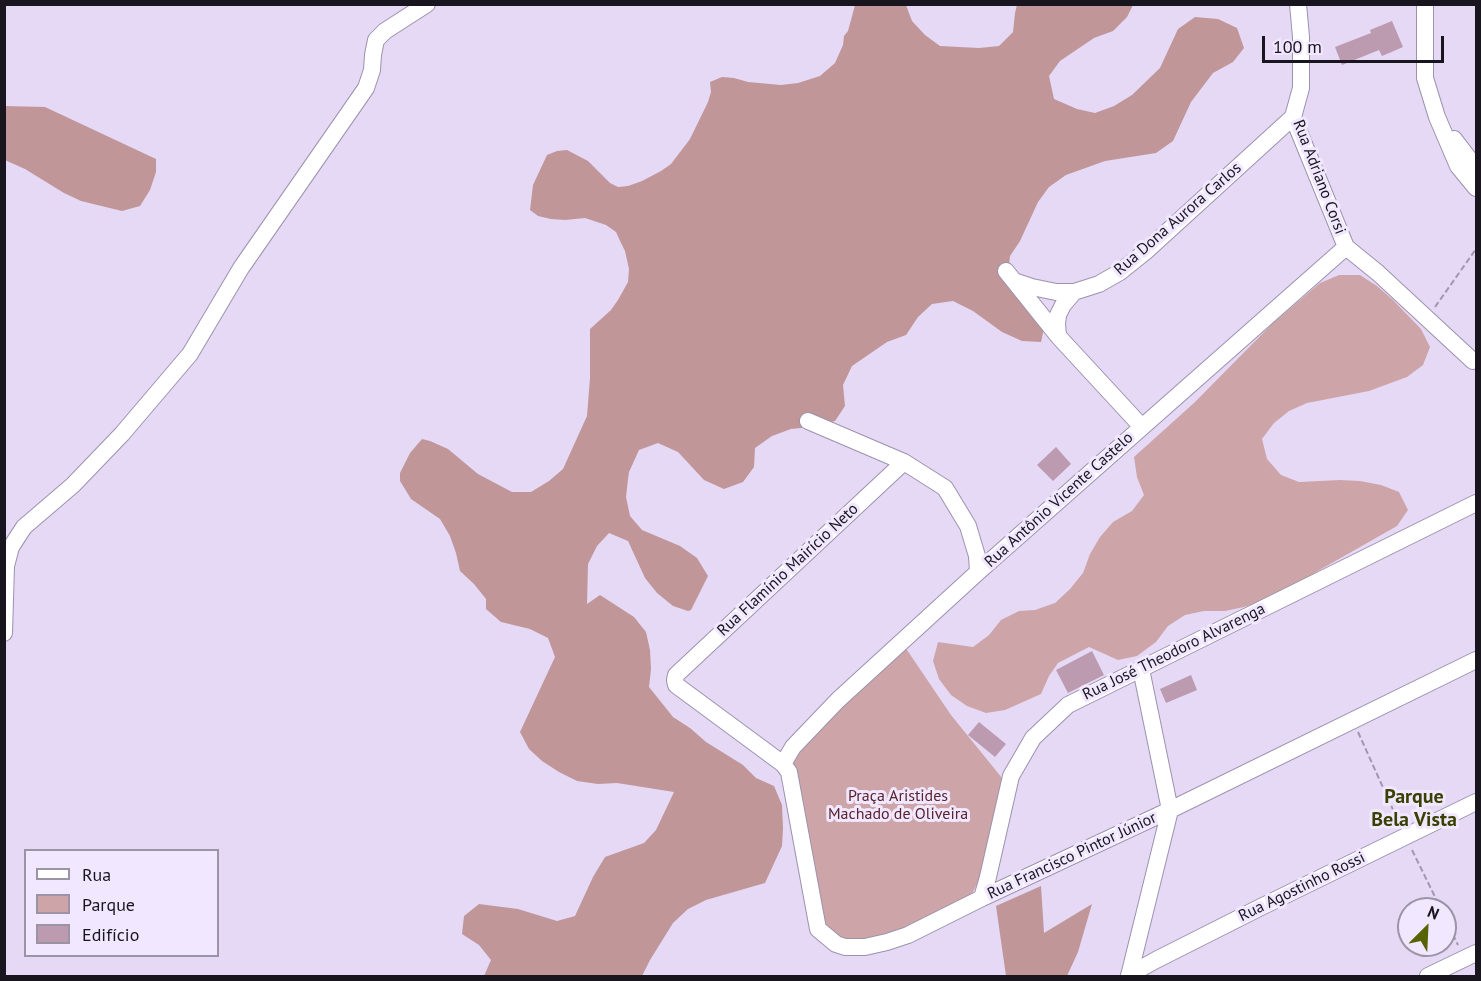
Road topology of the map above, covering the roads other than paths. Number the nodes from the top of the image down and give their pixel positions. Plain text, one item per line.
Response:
1 (427, 4) edge
2 (1298, 4) edge
3 (1425, 4) edge
4 (1293, 117) junction
5 (1437, 117) junction
6 (1476, 168) edge
7 (1476, 188) edge
8 (1346, 247) junction
9 (1074, 292) junction
10 (1058, 336) junction
11 (1475, 365) edge
12 (808, 421) dead end
13 (1142, 427) junction
14 (904, 462) junction
15 (1476, 503) edge
16 (978, 572) junction
17 (4, 633) edge
18 (1476, 660) edge
19 (1141, 669) junction
20 (783, 764) junction
21 (1476, 802) edge
22 (1170, 810) junction
23 (982, 898) junction
24 (1471, 956) edge
25 (1129, 976) edge
26 (1428, 976) edge

1 - 17 street
2 - 4 street, Rua Adriano Corsi
3 - 5 street
4 - 8 street, Rua Adriano Corsi
4 - 9 street, Rua Dona Aurora Carlos
5 - 6 street
5 - 7 street
8 - 11 street, Rua Adriano Corsi
8 - 13 street, Rua Antônio Vicente Castelo
9 - 10 street
9 - 10 street, Rua Dona Aurora Carlos
10 - 13 street
12 - 14 street
13 - 16 street, Rua Antônio Vicente Castelo
14 - 16 street
14 - 20 street, Rua Flamínio Mairício Neto
15 - 19 street, Rua José Theodoro Alvarenga
16 - 20 street, Rua Antônio Vicente Castelo
18 - 22 street, Rua Francisco Pintor Júnior
19 - 22 street
19 - 23 street, Rua José Theodoro Alvarenga
20 - 23 street, Rua Francisco Pintor Júnior
21 - 25 street, Rua Agostinho Rossi
22 - 23 street, Rua Francisco Pintor Júnior
22 - 25 street
24 - 26 street

